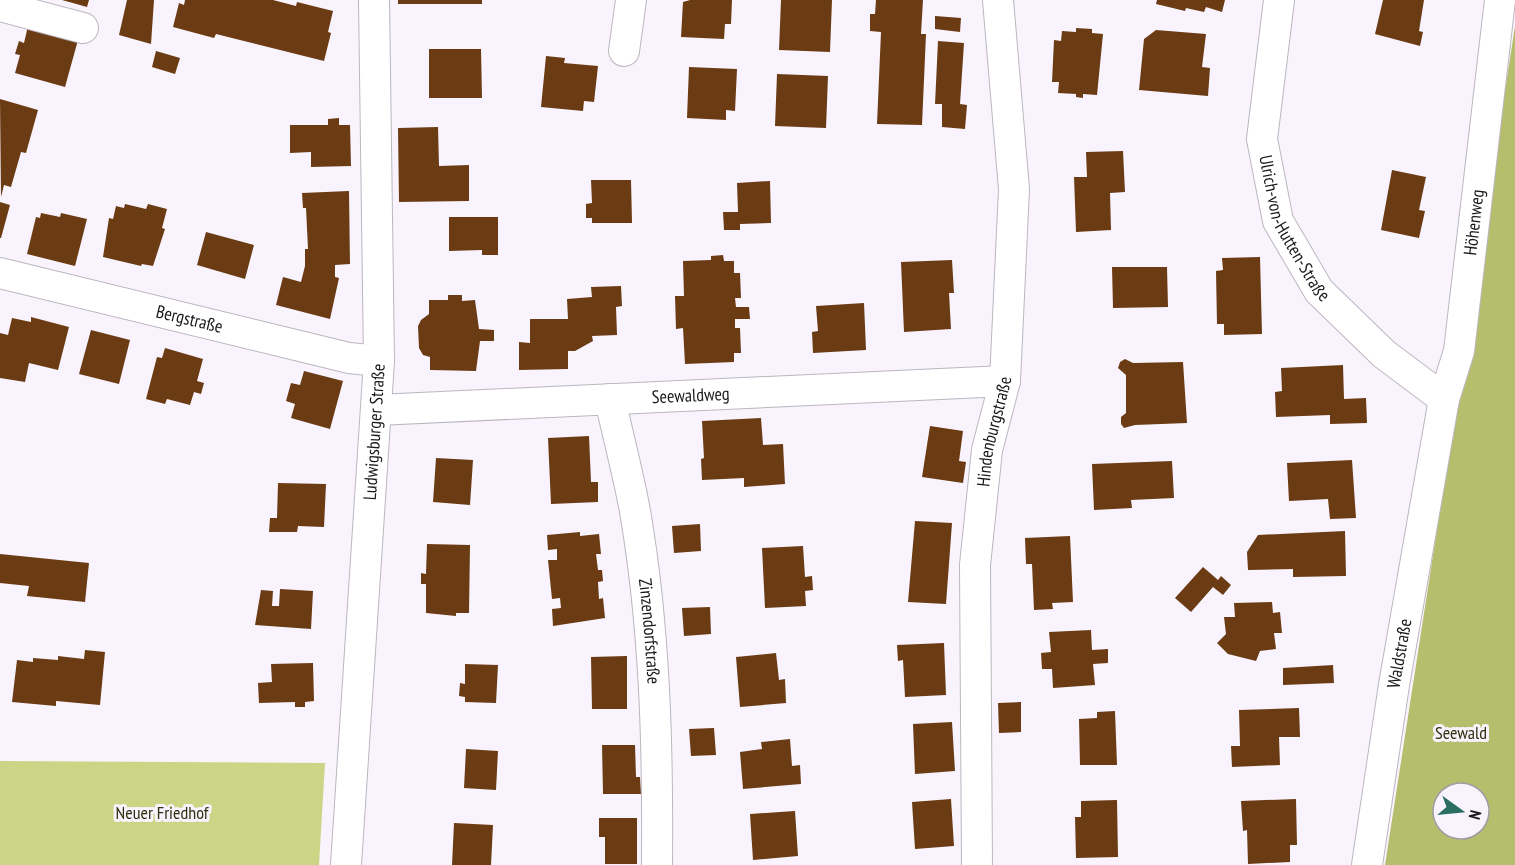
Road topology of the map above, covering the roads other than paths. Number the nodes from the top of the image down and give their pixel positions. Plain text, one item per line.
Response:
1 (374, 0) edge
2 (631, 0) edge
3 (998, 0) edge
4 (1279, 0) edge
5 (1500, 0) edge
6 (0, 6) edge
7 (83, 28) dead end
8 (624, 51) dead end
9 (0, 273) edge
10 (379, 361) junction
11 (1005, 381) junction
12 (610, 399) junction
13 (1444, 399) junction
14 (377, 410) junction
15 (1439, 442) joint
16 (346, 865) edge
17 (657, 865) edge
18 (977, 865) edge
19 (1367, 865) edge

1 - 10 street, Ludwigsburger Straße
2 - 8 street
3 - 11 street, Hindenburgstraße
4 - 13 street, Ulrich-von-Hutten-Straße
5 - 13 street, Höhenweg
6 - 7 street
9 - 10 street, Bergstraße
10 - 14 street, Ludwigsburger Straße
11 - 12 street, Seewaldweg
11 - 18 street, Hindenburgstraße
12 - 14 street, Seewaldweg
12 - 17 street, Zinzendorfstraße
13 - 15 street, Höhenweg
14 - 16 street, Ludwigsburger Straße
15 - 19 street, Waldstraße

